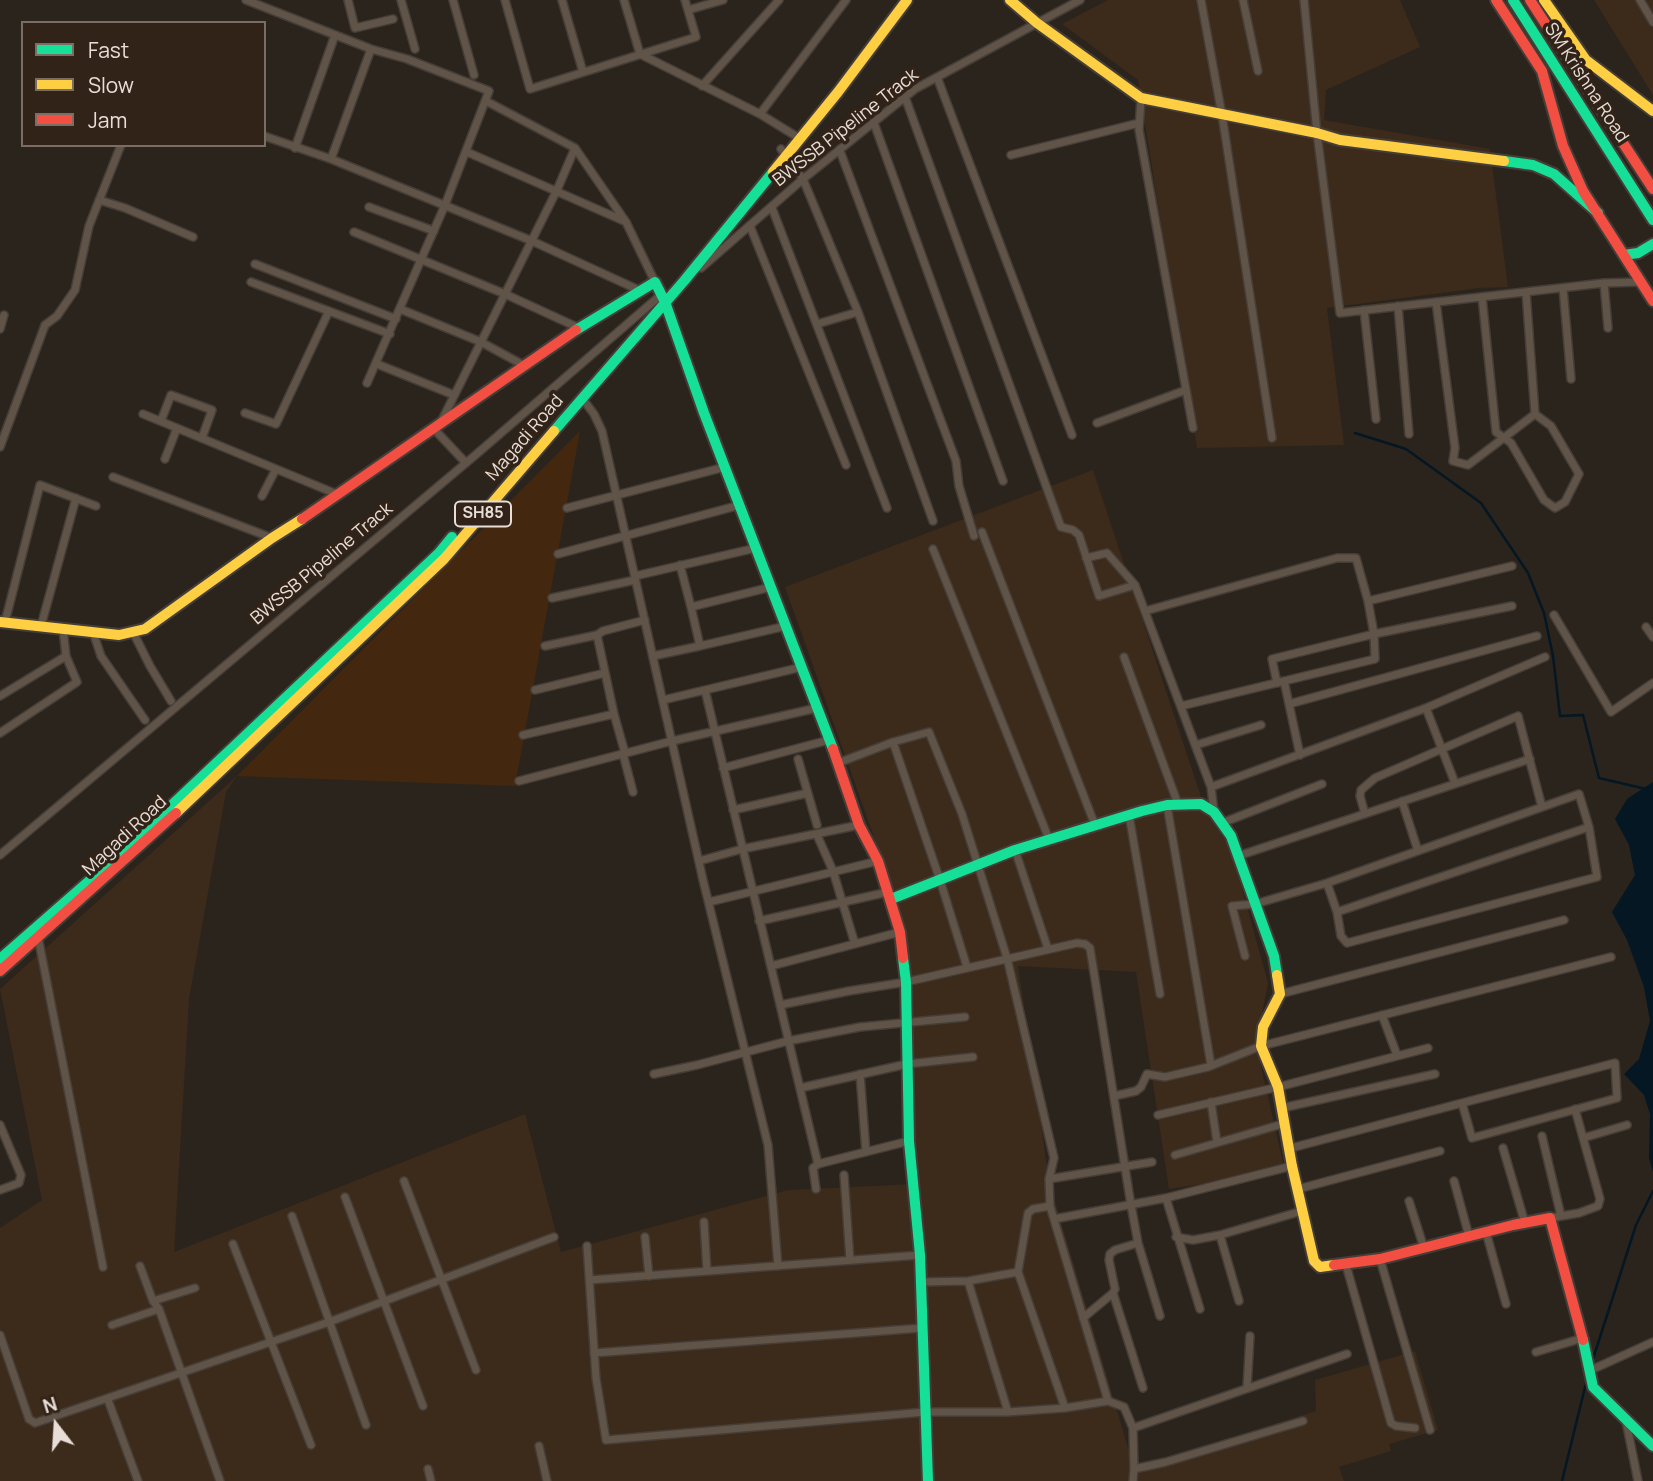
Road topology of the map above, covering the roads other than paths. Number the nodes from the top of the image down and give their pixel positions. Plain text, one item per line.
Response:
1 (246, 0) edge
2 (348, 0) edge
3 (401, 0) edge
4 (453, 0) edge
5 (505, 0) edge
6 (562, 0) edge
7 (624, 0) edge
8 (685, 0) edge
9 (723, 0) edge
10 (779, 0) edge
11 (846, 0) edge
12 (897, 0) edge
13 (907, 0) edge
14 (1010, 0) edge
15 (1080, 0) edge
16 (1200, 0) edge
17 (1243, 0) edge
18 (1304, 0) edge
19 (1496, 0) edge
20 (1513, 0) edge
21 (1530, 0) edge
22 (1544, 0) edge
23 (1640, 0) edge
24 (688, 10) junction
25 (393, 19) dead end
26 (1653, 22) edge
27 (1037, 23) junction
28 (335, 35) junction
29 (371, 49) junction
30 (415, 49) dead end
31 (640, 54) junction
32 (1258, 71) dead end
33 (583, 72) junction
34 (474, 75) dead end
35 (937, 77) junction
36 (702, 86) junction
37 (905, 97) junction
38 (1141, 98) junction
39 (486, 101) junction
40 (1653, 111) edge
41 (760, 114) junction
42 (1222, 115) junction
43 (874, 123) junction
44 (1139, 123) junction
45 (1317, 133) junction
46 (796, 136) junction
47 (266, 137) edge
48 (120, 147) edge
49 (295, 148) junction
50 (575, 148) junction
51 (841, 151) junction
52 (467, 152) junction
53 (784, 152) junction
54 (1011, 155) dead end
55 (331, 159) junction
56 (803, 179) junction
57 (1653, 189) edge
58 (557, 190) junction
59 (100, 200) junction
60 (445, 205) junction
61 (369, 206) dead end
62 (772, 208) junction
63 (1598, 213) junction
64 (1653, 219) edge
65 (626, 222) junction
66 (750, 226) junction
67 (434, 231) junction
68 (354, 232) dead end
69 (193, 237) dead end
70 (532, 241) junction
71 (1653, 244) edge
72 (1624, 255) junction
73 (421, 260) junction
74 (255, 264) dead end
75 (684, 281) junction
76 (251, 282) dead end
77 (656, 282) junction
78 (1641, 282) junction
79 (1604, 284) junction
80 (1563, 288) junction
81 (641, 291) junction
82 (1526, 292) junction
83 (505, 294) junction
84 (1482, 297) junction
85 (664, 298) junction
86 (1653, 301) edge
87 (1436, 302) junction
88 (1398, 306) junction
89 (400, 309) junction
90 (1364, 310) junction
91 (329, 311) junction
92 (858, 312) junction
93 (5, 315) dead end
94 (396, 319) junction
95 (817, 324) junction
96 (1608, 327) dead end
97 (579, 328) junction
98 (0, 329) edge
99 (390, 334) junction
100 (481, 342) junction
101 (376, 364) junction
102 (525, 366) junction
103 (1572, 379) dead end
104 (367, 383) dead end
105 (1186, 390) junction
106 (454, 395) junction
107 (582, 398) junction
108 (245, 413) dead end
109 (143, 414) dead end
110 (1535, 414) junction
111 (1376, 419) dead end
112 (161, 421) junction
113 (1097, 423) dead end
114 (437, 427) junction
115 (177, 428) junction
116 (1193, 428) dead end
117 (1409, 434) dead end
118 (1072, 435) dead end
119 (1503, 437) junction
120 (202, 438) junction
121 (1272, 438) dead end
122 (0, 447) edge
123 (165, 459) dead end
124 (466, 463) junction
125 (846, 464) dead end
126 (725, 467) junction
127 (276, 469) junction
128 (113, 477) dead end
129 (1003, 481) dead end
130 (339, 495) junction
131 (616, 495) junction
132 (262, 496) dead end
133 (76, 498) junction
134 (740, 505) junction
135 (96, 506) dead end
136 (567, 508) dead end
137 (887, 508) dead end
138 (933, 521) dead end
139 (982, 532) dead end
140 (974, 536) dead end
141 (626, 537) junction
142 (271, 538) junction
143 (756, 548) junction
144 (933, 549) dead end
145 (558, 554) dead end
146 (1086, 558) junction
147 (680, 565) junction
148 (1512, 566) dead end
149 (635, 578) junction
150 (1135, 585) junction
151 (771, 587) junction
152 (552, 598) dead end
153 (1368, 601) junction
154 (1513, 606) dead end
155 (691, 607) junction
156 (1145, 611) junction
157 (1554, 614) dead end
158 (645, 620) junction
159 (2, 622) edge
160 (41, 626) junction
161 (786, 626) junction
162 (1646, 627) dead end
163 (63, 629) junction
164 (93, 632) junction
165 (133, 632) junction
166 (1374, 634) junction
167 (597, 635) junction
168 (1537, 636) dead end
169 (1653, 637) edge
170 (545, 646) dead end
171 (700, 646) junction
172 (66, 656) junction
173 (653, 656) junction
174 (1124, 657) dead end
175 (1545, 657) dead end
176 (802, 667) junction
177 (606, 673) junction
178 (1280, 682) junction
179 (1653, 683) edge
180 (535, 690) dead end
181 (705, 690) junction
182 (0, 696) edge
183 (663, 700) junction
184 (171, 701) dead end
185 (1289, 704) junction
186 (1181, 706) junction
187 (817, 708) junction
188 (1426, 708) junction
189 (614, 714) junction
190 (145, 720) dead end
191 (1261, 725) dead end
192 (715, 732) junction
193 (0, 733) edge
194 (523, 735) dead end
195 (830, 740) junction
196 (672, 741) junction
197 (893, 742) junction
198 (1196, 745) junction
199 (1442, 747) junction
200 (624, 754) junction
201 (1300, 755) junction
202 (798, 759) dead end
203 (1530, 759) junction
204 (838, 763) junction
205 (723, 768) junction
206 (519, 781) dead end
207 (1455, 783) junction
208 (1322, 784) dead end
209 (1211, 787) junction
210 (633, 792) dead end
211 (808, 793) junction
212 (1402, 801) junction
213 (1173, 805) junction
214 (1542, 807) junction
215 (733, 810) junction
216 (1214, 812) junction
217 (1365, 814) junction
218 (1129, 815) junction
219 (1222, 823) junction
220 (817, 825) dead end
221 (859, 825) junction
222 (1095, 825) junction
223 (1589, 827) junction
224 (817, 835) junction
225 (1049, 839) junction
226 (742, 849) junction
227 (1015, 850) junction
228 (1418, 851) junction
229 (0, 855) edge
230 (1238, 856) junction
231 (699, 861) junction
232 (878, 861) junction
233 (979, 865) junction
234 (833, 871) junction
235 (940, 880) junction
236 (1327, 883) junction
237 (753, 891) junction
238 (890, 896) junction
239 (709, 902) junction
240 (841, 902) junction
241 (1255, 904) junction
242 (1337, 912) junction
243 (1564, 920) dead end
244 (759, 921) junction
245 (900, 932) junction
246 (38, 937) junction
247 (855, 944) junction
248 (1048, 949) junction
249 (1245, 956) dead end
250 (1611, 957) dead end
251 (1007, 958) junction
252 (0, 960) edge
253 (771, 966) junction
254 (967, 967) junction
255 (0, 971) edge
256 (906, 982) junction
257 (1160, 994) dead end
258 (1280, 994) junction
259 (780, 1005) junction
260 (1382, 1015) junction
261 (965, 1017) dead end
262 (906, 1021) junction
263 (788, 1041) junction
264 (1261, 1046) junction
265 (1428, 1048) dead end
266 (744, 1052) junction
267 (1397, 1055) junction
268 (973, 1057) dead end
269 (906, 1064) junction
270 (1211, 1065) junction
271 (1435, 1073) dead end
272 (653, 1074) dead end
273 (860, 1074) junction
274 (1278, 1087) junction
275 (800, 1088) junction
276 (1114, 1096) junction
277 (1211, 1102) junction
278 (1462, 1103) junction
279 (1282, 1108) junction
280 (1575, 1110) junction
281 (1157, 1115) dead end
282 (1286, 1123) junction
283 (0, 1125) edge
284 (1628, 1125) dead end
285 (1542, 1136) dead end
286 (1583, 1138) junction
287 (909, 1141) junction
288 (1217, 1142) junction
289 (1291, 1148) junction
290 (1503, 1148) dead end
291 (1440, 1151) dead end
292 (866, 1152) junction
293 (1175, 1155) dead end
294 (1153, 1162) dead end
295 (818, 1164) junction
296 (1293, 1166) junction
297 (1126, 1167) junction
298 (844, 1175) dead end
299 (1049, 1179) junction
300 (404, 1181) dead end
301 (1454, 1181) dead end
302 (816, 1189) dead end
303 (1298, 1189) junction
304 (0, 1190) edge
305 (345, 1197) dead end
306 (1166, 1198) junction
307 (1409, 1201) dead end
308 (1130, 1205) junction
309 (1050, 1206) junction
310 (1302, 1211) junction
311 (292, 1216) dead end
312 (1556, 1217) junction
313 (1054, 1219) junction
314 (704, 1222) dead end
315 (1525, 1223) junction
316 (1486, 1232) junction
317 (1220, 1235) junction
318 (1469, 1236) junction
319 (554, 1237) dead end
320 (645, 1237) dead end
321 (1176, 1237) junction
322 (1138, 1243) junction
323 (233, 1244) dead end
324 (587, 1245) dead end
325 (1424, 1248) junction
326 (920, 1255) junction
327 (1380, 1259) junction
328 (850, 1260) junction
329 (1346, 1265) junction
330 (140, 1266) dead end
331 (778, 1266) junction
332 (103, 1267) dead end
333 (707, 1271) junction
334 (1018, 1272) junction
335 (649, 1276) junction
336 (440, 1280) junction
337 (590, 1280) junction
338 (968, 1281) junction
339 (920, 1282) junction
340 (195, 1288) dead end
341 (1113, 1293) junction
342 (153, 1301) junction
343 (384, 1301) junction
344 (1239, 1301) dead end
345 (1506, 1304) dead end
346 (159, 1309) junction
347 (1200, 1309) dead end
348 (1160, 1316) dead end
349 (1083, 1318) junction
350 (329, 1322) junction
351 (112, 1325) dead end
352 (922, 1328) junction
353 (0, 1335) edge
354 (1250, 1336) dead end
355 (1583, 1338) junction
356 (271, 1342) junction
357 (1653, 1342) edge
358 (1536, 1352) dead end
359 (594, 1353) junction
360 (1348, 1354) dead end
361 (476, 1370) dead end
362 (1591, 1370) junction
363 (181, 1372) junction
364 (1143, 1388) dead end
365 (1247, 1388) junction
366 (108, 1400) junction
367 (1108, 1401) junction
368 (423, 1406) dead end
369 (1065, 1408) junction
370 (925, 1412) junction
371 (1008, 1412) junction
372 (1303, 1421) dead end
373 (1625, 1421) junction
374 (366, 1425) dead end
375 (1133, 1428) junction
376 (1415, 1428) dead end
377 (1430, 1430) dead end
378 (311, 1445) dead end
379 (539, 1446) dead end
380 (1653, 1446) edge
381 (428, 1469) dead end
382 (1134, 1469) junction
383 (138, 1481) edge
384 (220, 1481) edge
385 (431, 1481) edge
386 (547, 1481) edge
387 (928, 1481) edge
388 (1133, 1481) edge
389 (1638, 1481) edge

1 - 28 street
2 - 25 street
3 - 30 street
4 - 34 street
5 - 33 street
6 - 33 street
7 - 31 street
8 - 24 street
9 - 24 street
10 - 36 street
11 - 41 street
12 - 46 main road, Magadi Road / SH85
13 - 46 main road, Magadi Road / SH85
14 - 27 main road
15 - 27 street, BWSSB Pipeline Track
16 - 42 street
17 - 32 street
18 - 45 street
19 - 63 main road, SM Krishna Road
20 - 64 main road, SM Krishna Road
21 - 57 main road, SM Krishna Road
22 - 40 main road, SM Krishna Road
23 - 26 street
24 - 31 street
27 - 35 street, BWSSB Pipeline Track
27 - 38 main road
28 - 29 street
28 - 49 street
29 - 39 street
29 - 55 street
31 - 33 street
31 - 36 street
35 - 37 street, BWSSB Pipeline Track
35 - 118 street
36 - 41 street
37 - 43 street, BWSSB Pipeline Track
37 - 146 street
38 - 42 main road
38 - 44 street
39 - 50 street
39 - 52 street
41 - 46 street
42 - 45 main road
42 - 121 street
43 - 51 street, BWSSB Pipeline Track
43 - 129 street
44 - 54 street
44 - 105 street
45 - 63 main road
45 - 90 street
46 - 53 main road, Magadi Road / SH85
47 - 49 street
48 - 59 street
49 - 55 street
50 - 58 street
50 - 65 street
51 - 56 street, BWSSB Pipeline Track
51 - 140 street
52 - 58 street
52 - 60 street
53 - 56 street
53 - 75 main road, Magadi Road / SH85
53 - 85 main road, Magadi Road / SH85
55 - 60 street
56 - 62 street, BWSSB Pipeline Track
56 - 92 street
58 - 65 street
58 - 70 street
59 - 69 street
59 - 122 street
60 - 67 street
60 - 70 street
61 - 67 street
62 - 66 street, BWSSB Pipeline Track
62 - 95 street
63 - 72 main road, SM Krishna Road
65 - 77 street
66 - 75 street, BWSSB Pipeline Track
66 - 125 street
67 - 73 street
68 - 73 street
70 - 81 street
70 - 83 street
71 - 72 main road
72 - 78 main road, SM Krishna Road
73 - 83 street
73 - 89 street
74 - 94 street
75 - 85 main road, Magadi Road / SH85
76 - 91 street
77 - 81 main road
77 - 85 main road
78 - 79 street
78 - 86 main road, SM Krishna Road
79 - 80 street
79 - 96 street
80 - 82 street
80 - 103 street
81 - 97 main road
82 - 84 street
82 - 110 street
83 - 97 street
83 - 100 street
84 - 87 street
84 - 119 street
85 - 107 main road, Magadi Road / SH85
85 - 124 street, BWSSB Pipeline Track
85 - 126 main road
85 - 252 main road, Magadi Road / SH85
87 - 88 street
87 - 119 street
88 - 90 street
88 - 117 street
89 - 94 street
89 - 100 street
90 - 111 street
91 - 99 street
91 - 108 street
92 - 95 street
92 - 138 street
93 - 98 street
94 - 99 street
95 - 137 street
97 - 102 main road
99 - 101 street
100 - 102 street
100 - 106 street
101 - 104 street
101 - 106 street
102 - 114 main road
105 - 113 street
105 - 116 street
106 - 114 street
107 - 131 street
107 - 246 main road, Magadi Road / SH85
109 - 112 street
110 - 119 street
110 - 119 street
112 - 115 street
112 - 120 street
114 - 124 street
114 - 130 main road
115 - 120 street
115 - 123 street
120 - 127 street
124 - 229 street, BWSSB Pipeline Track
126 - 131 street
126 - 134 main road
127 - 130 street
127 - 132 street
128 - 142 street
130 - 142 main road
131 - 136 street
131 - 141 street
133 - 135 street
133 - 159 street
133 - 160 street
134 - 141 street
134 - 143 main road
139 - 222 street
141 - 145 street
141 - 149 street
142 - 165 main road
143 - 147 street
143 - 151 main road
144 - 225 street
146 - 150 street
146 - 150 street
147 - 149 street
147 - 155 street
148 - 153 street
149 - 152 street
149 - 158 street
150 - 156 street
151 - 155 street
151 - 161 main road
153 - 156 street
153 - 166 street
154 - 166 street
155 - 171 street
156 - 186 street
157 - 179 street
158 - 167 street
158 - 173 street
159 - 160 main road
160 - 163 main road
161 - 171 street
161 - 176 main road
162 - 169 street
163 - 164 main road
163 - 172 street
164 - 165 main road
164 - 190 street
165 - 184 street
166 - 178 street
166 - 178 street
167 - 170 street
167 - 177 street
168 - 185 street
171 - 173 street
172 - 182 street
172 - 193 street
173 - 183 street
174 - 213 street
175 - 188 street
176 - 181 street
176 - 187 main road
177 - 180 street
177 - 189 street
178 - 185 street
178 - 186 street
181 - 183 street
181 - 192 street
183 - 196 street
185 - 201 street
186 - 198 street
187 - 192 street
187 - 195 main road
188 - 199 street
188 - 201 street
189 - 194 street
189 - 200 street
191 - 198 street
192 - 196 street
192 - 205 street
195 - 204 main road
195 - 205 street
196 - 200 street
196 - 231 street
197 - 204 street
197 - 233 street
197 - 235 street
198 - 209 street
199 - 203 street
199 - 207 street
199 - 217 street
200 - 206 street
200 - 210 street
201 - 209 street
202 - 211 street
203 - 207 street
203 - 214 street
204 - 221 main road
205 - 215 street
207 - 212 street
208 - 219 street
209 - 216 street
211 - 215 street
211 - 220 street
212 - 217 street
212 - 228 street
213 - 216 main road
213 - 218 main road
213 - 270 street
214 - 223 street
214 - 228 street
215 - 226 street
216 - 219 main road
217 - 230 street
218 - 222 main road
218 - 257 street
219 - 230 main road
221 - 224 street
221 - 232 main road
222 - 225 main road
223 - 242 street
223 - 242 street
224 - 226 street
224 - 234 street
225 - 227 main road
226 - 231 street
226 - 237 street
227 - 233 main road
227 - 248 street
228 - 236 street
230 - 241 main road
231 - 239 street
232 - 234 street
232 - 238 main road
233 - 235 main road
233 - 251 street
234 - 237 street
234 - 240 street
235 - 238 main road
235 - 254 street
236 - 241 street
236 - 242 street
237 - 239 street
237 - 244 street
238 - 240 street
238 - 245 main road
239 - 266 street
240 - 244 street
240 - 247 street
241 - 249 street
241 - 258 main road
243 - 258 street
244 - 253 street
245 - 247 street
245 - 256 main road
246 - 255 main road, Magadi Road / SH85
246 - 332 street
247 - 253 street
248 - 251 street
248 - 276 street
250 - 260 street
251 - 254 street
251 - 299 street
253 - 259 street
254 - 256 street
256 - 259 street
256 - 262 main road
258 - 264 main road
259 - 263 street
260 - 264 street
260 - 267 street
261 - 262 street
262 - 263 street
262 - 269 main road
263 - 266 street
263 - 275 street
264 - 270 street
264 - 274 main road
265 - 267 street
266 - 272 street
266 - 331 street
267 - 274 street
268 - 269 street
269 - 273 street
269 - 287 main road
270 - 276 street
271 - 279 street
273 - 275 street
273 - 292 street
274 - 277 street
274 - 279 main road
275 - 295 street
276 - 297 street
277 - 281 street
277 - 288 street
278 - 280 street
278 - 280 street
278 - 289 street
279 - 282 main road
280 - 286 street
282 - 288 street
282 - 289 main road
283 - 304 street
284 - 286 street
285 - 312 street
286 - 312 street
287 - 292 street
287 - 326 main road
288 - 293 street
289 - 296 main road
290 - 315 street
291 - 303 street
292 - 295 street
294 - 297 street
295 - 302 street
296 - 303 main road
296 - 306 street
297 - 299 street
297 - 308 street
298 - 328 street
299 - 309 street
300 - 336 street
301 - 318 street
303 - 310 main road
305 - 343 street
306 - 308 street
306 - 321 street
307 - 325 street
308 - 313 street
308 - 322 street
309 - 313 street
309 - 334 street
310 - 317 street
310 - 329 main road
311 - 350 street
312 - 315 main road
312 - 355 main road
313 - 349 street
314 - 333 street
315 - 316 main road
316 - 318 main road
316 - 345 street
317 - 321 street
317 - 344 street
318 - 325 main road
319 - 336 street
320 - 335 street
321 - 347 street
322 - 341 street
322 - 348 street
323 - 356 street
324 - 337 street
325 - 327 main road
326 - 328 street
326 - 339 main road
327 - 329 main road
327 - 377 street
328 - 331 street
329 - 376 street
330 - 342 street
331 - 333 street
333 - 335 street
334 - 338 street
334 - 369 street
335 - 337 street
336 - 343 street
336 - 361 street
337 - 359 street
338 - 339 street
338 - 371 street
339 - 352 main road
340 - 342 street
341 - 349 street
341 - 364 street
342 - 346 street
343 - 350 street
343 - 368 street
346 - 351 street
346 - 363 street
349 - 367 street
350 - 356 street
350 - 374 street
352 - 359 street
352 - 370 main road
353 - 366 street
354 - 365 street
355 - 358 street
355 - 362 main road
356 - 363 street
356 - 378 street
357 - 362 street
359 - 370 street
360 - 365 street
362 - 373 main road
363 - 366 street
363 - 384 street
365 - 375 street
366 - 383 street
367 - 369 street
367 - 375 street
369 - 371 street
370 - 371 street
370 - 387 main road
372 - 382 street
373 - 380 main road
373 - 389 street
375 - 382 street
379 - 386 street
381 - 385 street
382 - 388 street

